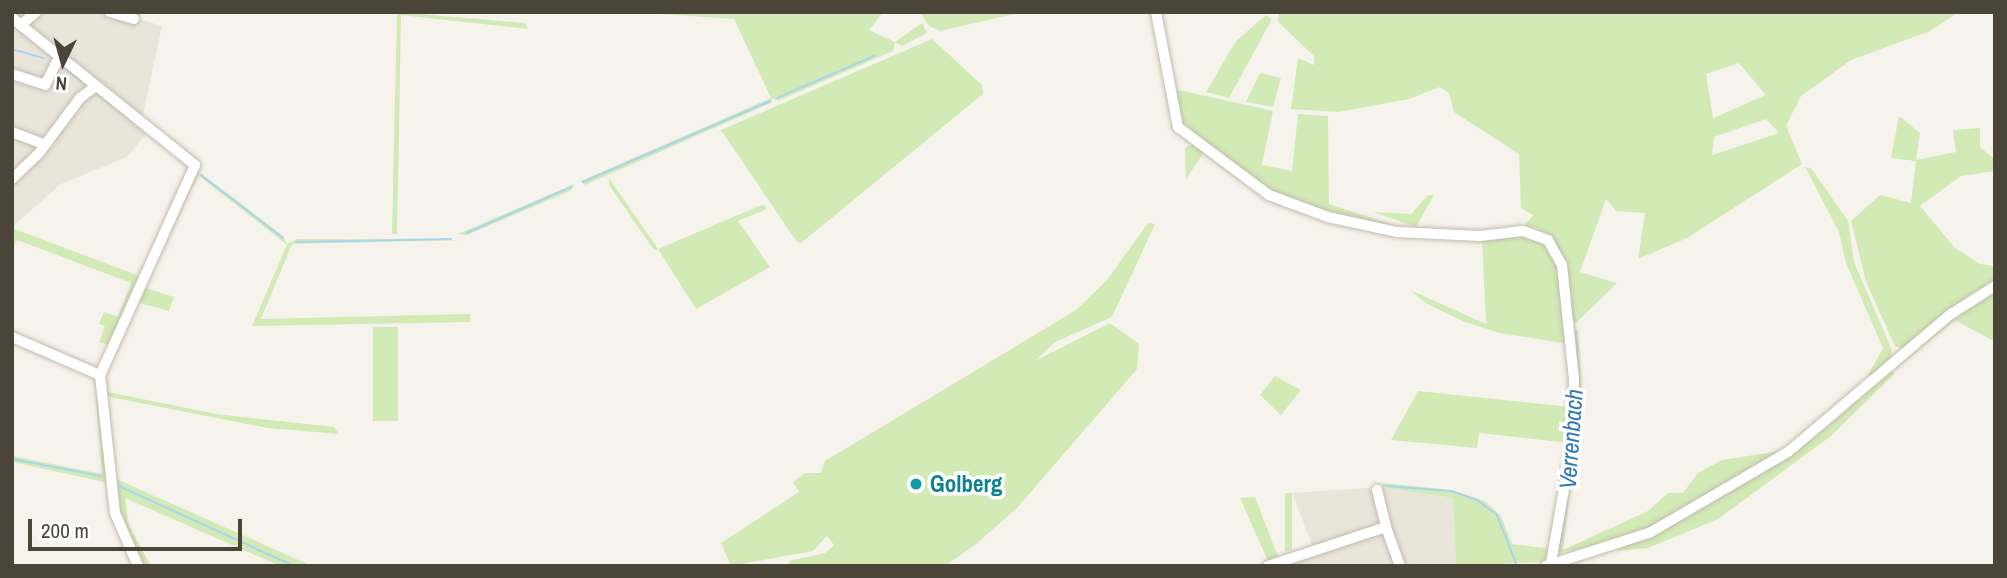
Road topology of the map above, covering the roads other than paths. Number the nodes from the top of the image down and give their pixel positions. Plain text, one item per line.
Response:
1 (36, 12) edge
2 (110, 12) edge
3 (1156, 12) edge
4 (12, 18) edge
5 (134, 19) dead end
6 (21, 25) junction
7 (59, 57) junction
8 (12, 74) edge
9 (96, 86) junction
10 (12, 132) edge
11 (44, 144) junction
12 (12, 179) edge
13 (1995, 286) edge
14 (12, 337) edge
15 (100, 375) junction
16 (1377, 490) dead end
17 (1386, 527) junction
18 (1548, 564) edge
19 (138, 566) edge
20 (1268, 566) edge
21 (1400, 566) edge

1 - 6 street
2 - 5 street
3 - 18 street
4 - 6 street
6 - 7 street
7 - 8 street
7 - 9 street
9 - 11 street
9 - 15 street
10 - 11 street
11 - 12 street
13 - 18 street
14 - 15 street
15 - 19 street
16 - 17 street
17 - 20 street
17 - 21 street

